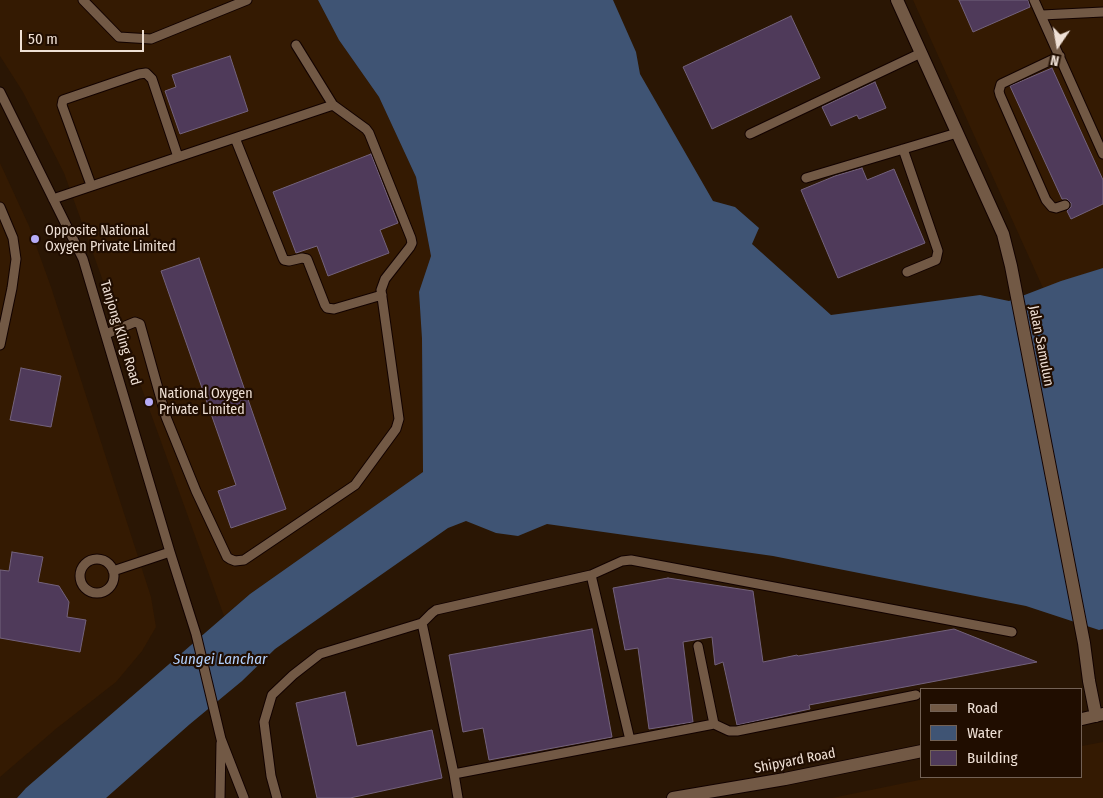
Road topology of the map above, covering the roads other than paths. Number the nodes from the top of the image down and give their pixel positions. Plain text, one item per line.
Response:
1 (83, 0) edge
2 (248, 0) edge
3 (897, 0) edge
4 (1034, 0) edge
5 (1103, 12) edge
6 (1042, 15) junction
7 (296, 46) dead end
8 (921, 54) junction
9 (1060, 56) junction
10 (0, 92) edge
11 (333, 105) junction
12 (957, 133) junction
13 (750, 134) dead end
14 (236, 138) junction
15 (903, 149) junction
16 (1103, 154) edge
17 (178, 156) junction
18 (806, 178) dead end
19 (91, 185) junction
20 (53, 198) junction
21 (1064, 205) dead end
22 (0, 207) edge
23 (906, 272) dead end
24 (382, 295) junction
25 (106, 334) junction
26 (0, 345) edge
27 (170, 552) junction
28 (113, 571) dead end
29 (591, 575) junction
30 (422, 623) junction
31 (1012, 632) dead end
32 (698, 646) dead end
33 (916, 695) dead end
34 (1100, 715) edge
35 (1083, 719) edge
36 (714, 724) junction
37 (221, 739) junction
38 (630, 740) junction
39 (920, 751) edge
40 (454, 774) junction
41 (220, 798) edge
42 (244, 798) edge
43 (277, 798) edge
44 (458, 798) edge
45 (673, 798) edge

1 - 2 lane
3 - 8 street, Jalan Samulun
4 - 6 lane
5 - 6 lane
6 - 9 lane
7 - 11 lane
8 - 12 street, Jalan Samulun
8 - 13 lane
9 - 16 lane
9 - 21 lane
10 - 20 lane, Tanjong Kling Road
11 - 14 lane
11 - 24 lane
12 - 15 lane
12 - 34 street, Jalan Samulun
14 - 17 lane
14 - 24 lane
15 - 18 lane
15 - 23 lane
17 - 19 lane
17 - 19 lane
19 - 20 lane
20 - 25 lane, Tanjong Kling Road
22 - 26 lane
24 - 25 lane
25 - 27 lane, Tanjong Kling Road
27 - 28 lane
27 - 37 lane, Tanjong Kling Road
29 - 30 lane
29 - 31 lane
29 - 38 lane
30 - 40 lane
30 - 43 lane
32 - 36 lane
33 - 36 lane
34 - 35 street
36 - 38 lane
37 - 41 lane, Tanjong Kling Road
37 - 42 lane, Tanjong Kling Road
38 - 40 lane
39 - 45 street, Shipyard Road
40 - 44 lane

